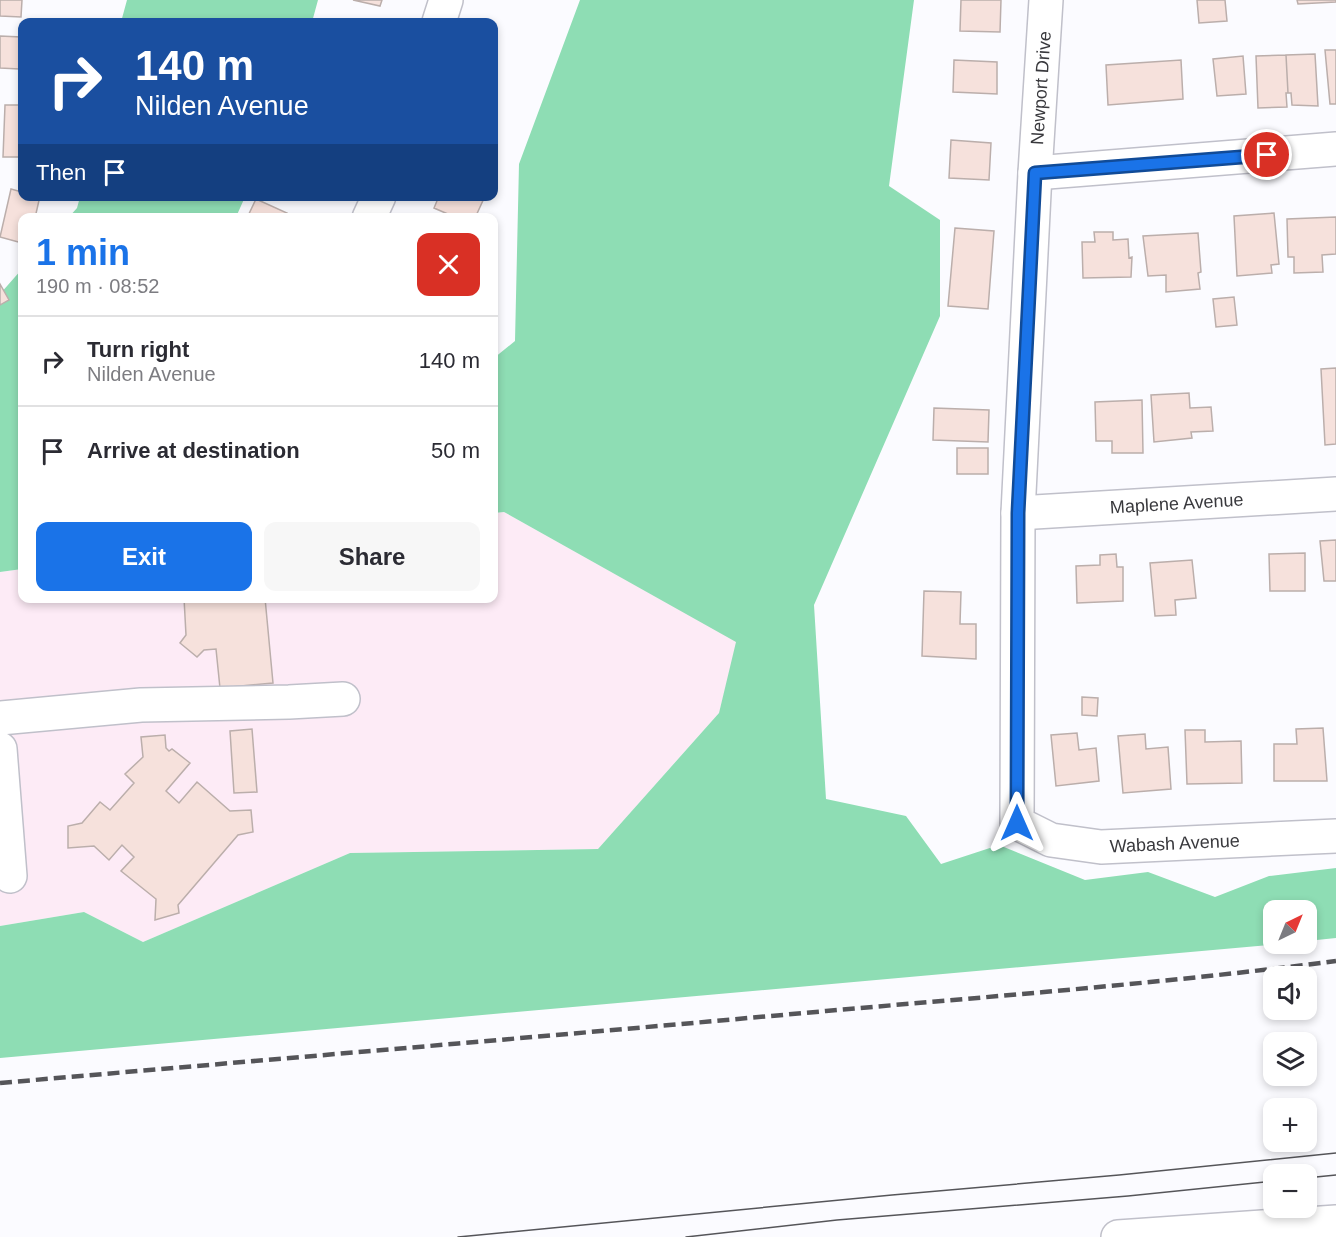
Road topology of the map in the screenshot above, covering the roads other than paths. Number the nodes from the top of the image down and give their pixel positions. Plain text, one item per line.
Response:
1 (446, 0) edge
2 (1046, 0) edge
3 (440, 18) edge
4 (1336, 149) edge
5 (1035, 173) junction
6 (1336, 494) edge
7 (1018, 513) junction
8 (343, 699) dead end
9 (0, 717) edge
10 (0, 749) edge
11 (1017, 823) joint
12 (1336, 836) edge
13 (10, 876) dead end
14 (1336, 1222) edge
15 (1118, 1237) edge

1 - 3 street
2 - 5 street, Newport Drive
4 - 5 street
5 - 7 street, Newport Drive
6 - 7 street, Maplene Avenue
7 - 11 street, Newport Drive
8 - 9 street
10 - 13 street
11 - 12 street, Wabash Avenue
14 - 15 street

